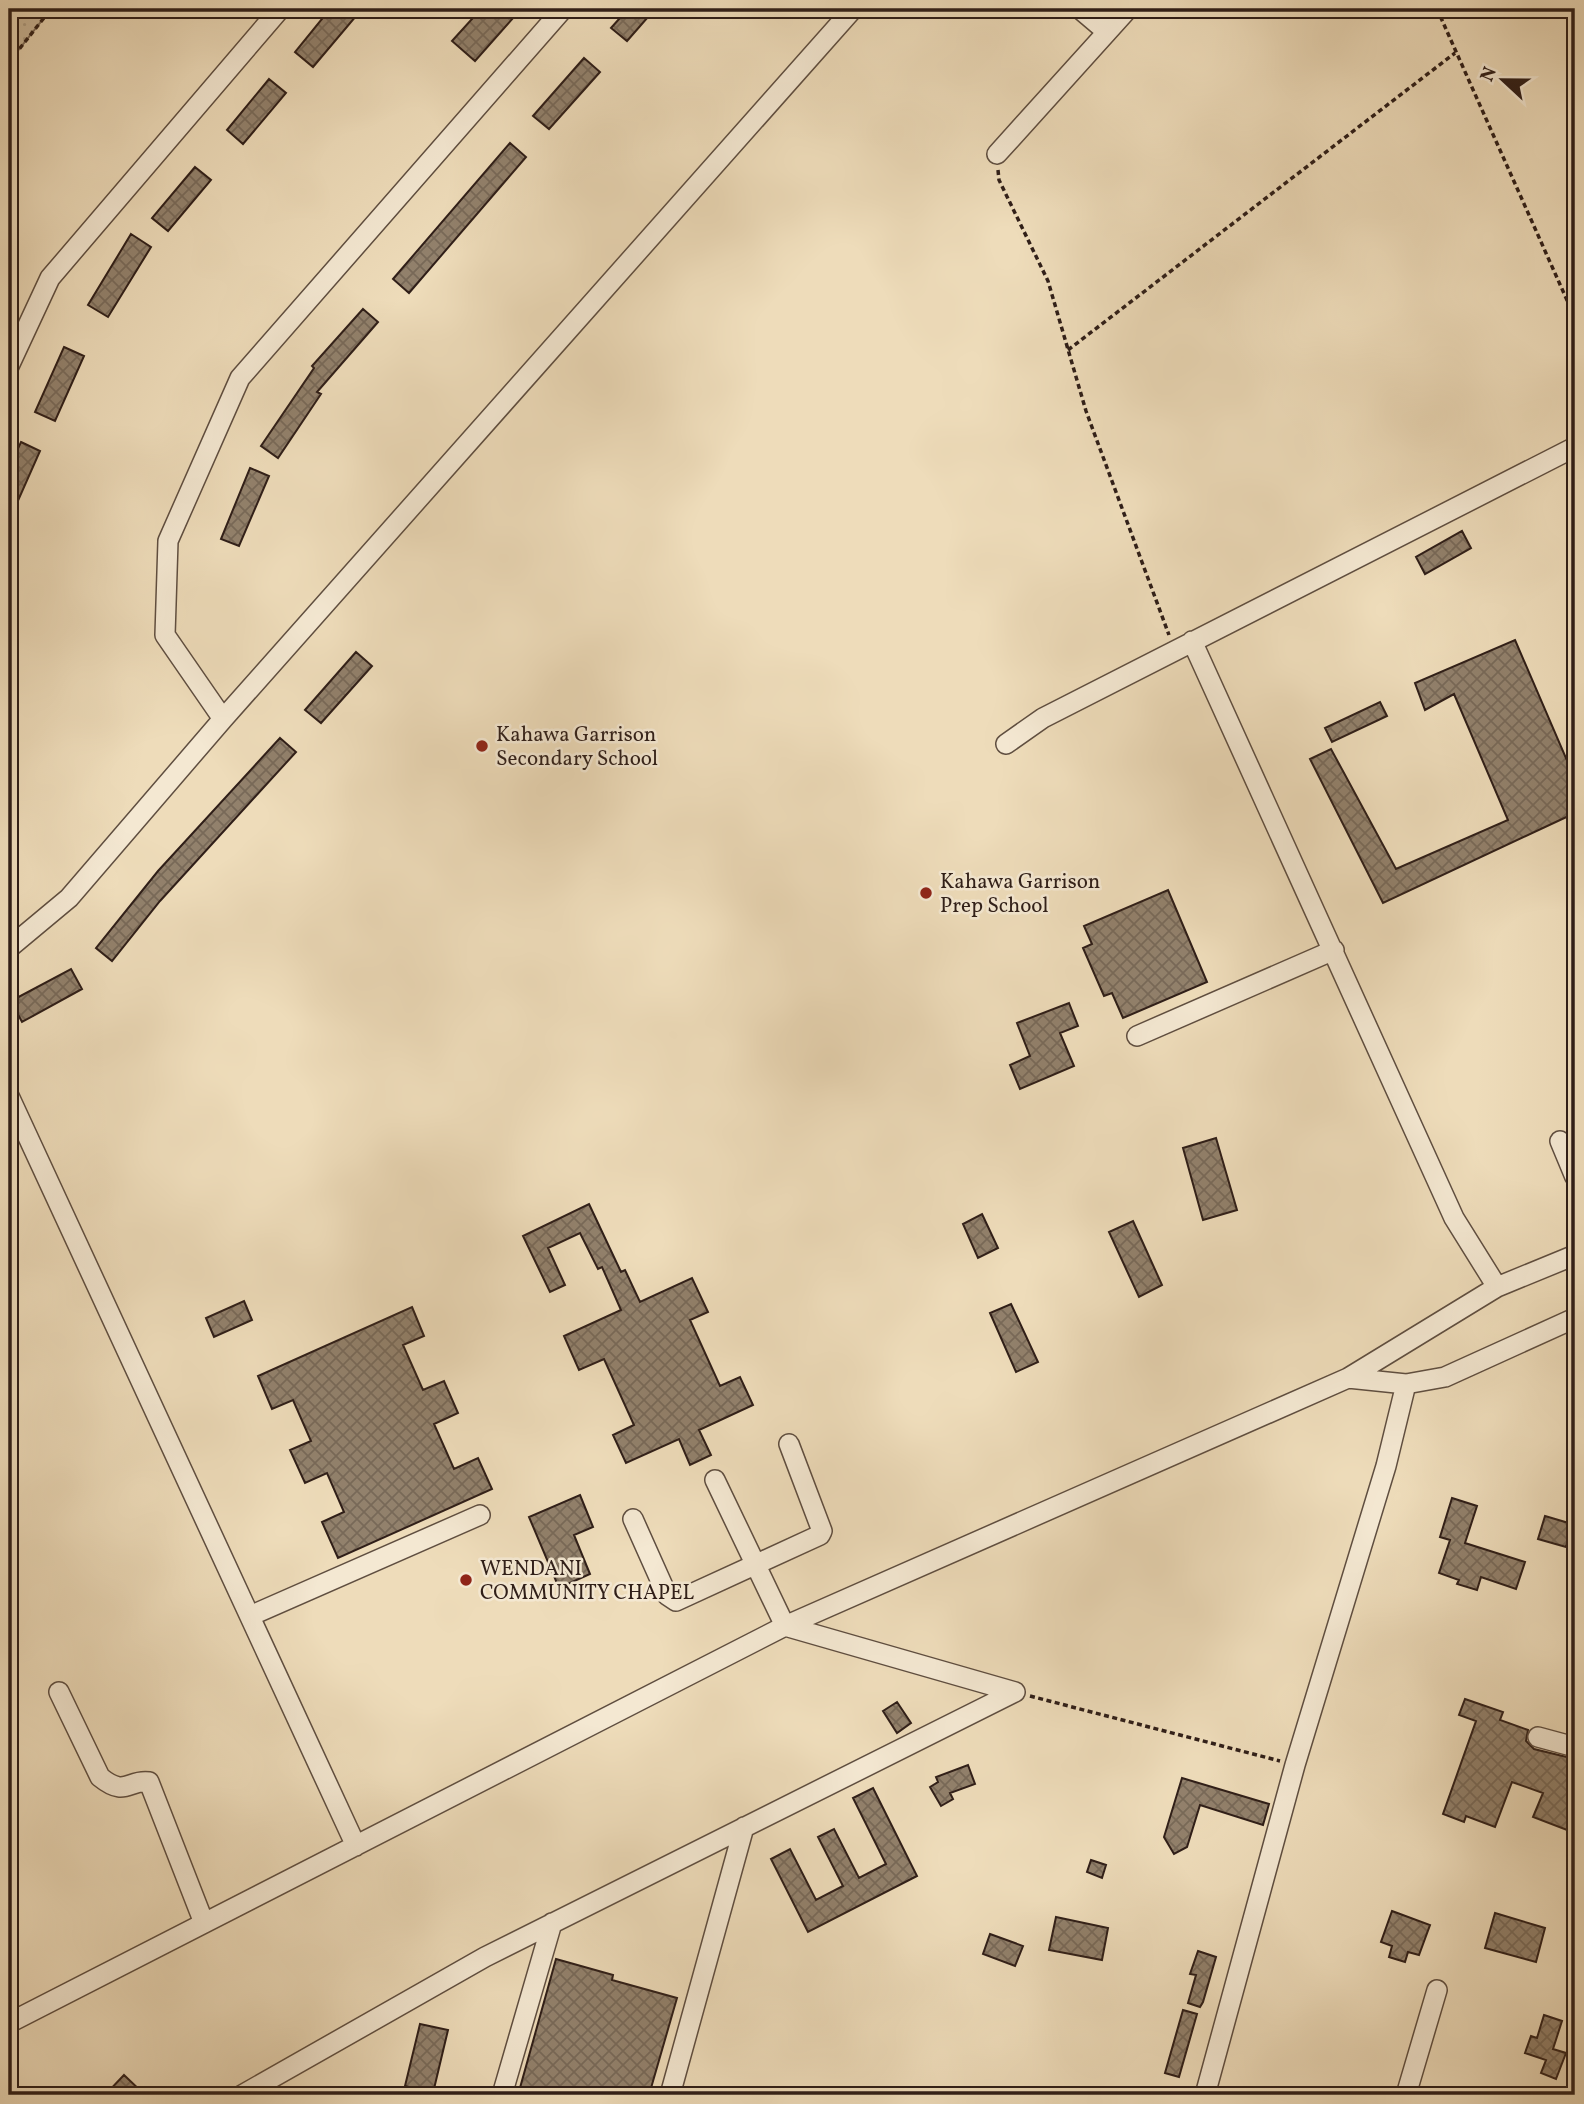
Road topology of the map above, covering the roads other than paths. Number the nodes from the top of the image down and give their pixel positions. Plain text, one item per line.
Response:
1 (280, 9) edge
2 (563, 9) edge
3 (853, 9) edge
4 (1080, 9) edge
5 (1128, 9) edge
6 (1106, 31) junction
7 (998, 154) road end
8 (9, 366) edge
9 (1575, 447) edge
10 (1184, 645) junction
11 (223, 719) junction
12 (1006, 744) dead end
13 (9, 948) edge
14 (1334, 950) junction
15 (1137, 1036) dead end
16 (9, 1096) edge
17 (1560, 1141) dead end
18 (1575, 1177) edge
19 (1575, 1255) edge
20 (1497, 1287) junction
21 (1575, 1318) edge
22 (1348, 1378) junction
23 (1406, 1384) junction
24 (789, 1444) dead end
25 (715, 1480) dead end
26 (480, 1515) dead end
27 (633, 1519) dead end
28 (757, 1565) junction
29 (250, 1616) junction
30 (785, 1626) junction
31 (58, 1692) dead end
32 (1538, 1737) dead end
33 (1575, 1747) edge
34 (744, 1827) junction
35 (356, 1846) junction
36 (204, 1923) junction
37 (552, 1923) junction
38 (1437, 1990) dead end
39 (9, 2024) edge
40 (242, 2095) edge
41 (502, 2095) edge
42 (670, 2095) edge
43 (1205, 2095) edge
44 (1406, 2095) edge

1 - 8 street
2 - 11 street
3 - 11 street
4 - 6 street
5 - 6 street
6 - 7 street
9 - 10 street
10 - 12 street
10 - 14 street
11 - 13 street
14 - 15 street
14 - 20 street
16 - 29 street
17 - 18 street
19 - 20 street
20 - 22 street
21 - 23 street
22 - 23 street
22 - 30 street
23 - 43 street
24 - 28 street
25 - 28 street
26 - 29 street
27 - 28 street
28 - 30 street
29 - 35 street
30 - 34 street
30 - 35 street
31 - 36 street
32 - 33 street
34 - 37 street
34 - 42 street
35 - 36 street
36 - 39 street
37 - 40 street
37 - 41 street
38 - 44 street

